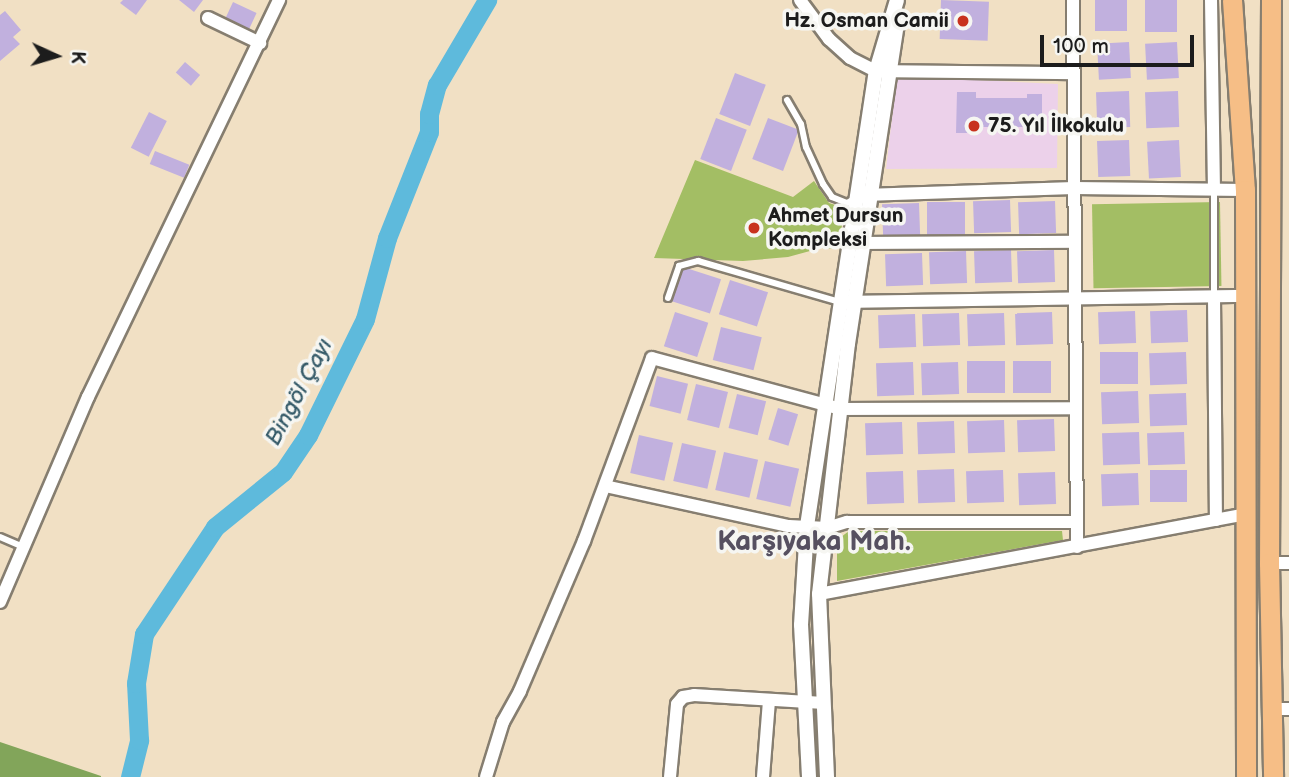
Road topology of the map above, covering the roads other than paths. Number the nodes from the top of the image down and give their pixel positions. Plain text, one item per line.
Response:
1 (279, 0) edge
2 (800, 0) edge
3 (899, 0) edge
4 (1073, 0) edge
5 (1211, 0) edge
6 (1232, 0) edge
7 (1270, 0) edge
8 (208, 18) dead end
9 (260, 43) junction
10 (883, 71) junction
11 (1073, 73) junction
12 (787, 100) dead end
13 (1074, 188) junction
14 (1213, 189) junction
15 (1245, 190) junction
16 (872, 193) junction
17 (856, 198) junction
18 (1074, 242) junction
19 (864, 243) junction
20 (1245, 296) junction
21 (1214, 297) junction
22 (668, 298) dead end
23 (1076, 299) junction
24 (847, 302) junction
25 (826, 405) junction
26 (1076, 408) junction
27 (841, 409) junction
28 (605, 486) junction
29 (1245, 514) junction
30 (1216, 520) junction
31 (1076, 522) junction
32 (807, 526) junction
33 (827, 528) junction
34 (0, 537) edge
35 (24, 547) junction
36 (1077, 547) junction
37 (1279, 563) edge
38 (819, 594) junction
39 (0, 602) edge
40 (769, 699) junction
41 (805, 702) junction
42 (824, 703) junction
43 (1281, 709) edge
44 (486, 777) edge
45 (670, 777) edge
46 (762, 777) edge
47 (809, 777) edge
48 (827, 777) edge
49 (1246, 777) edge
50 (1273, 777) edge

1 - 9 street
2 - 10 street
3 - 10 street
4 - 11 street
5 - 14 street
6 - 15 highway
7 - 37 highway
8 - 9 street
9 - 35 street
10 - 11 street
10 - 16 street
10 - 17 street
11 - 13 street
12 - 17 lane
13 - 14 street
13 - 16 street
13 - 18 street
14 - 15 street
14 - 21 lane
15 - 20 highway
16 - 17 street
16 - 19 street
17 - 24 street
18 - 19 street
18 - 23 street
19 - 24 street
20 - 21 street
20 - 29 highway
21 - 23 street
21 - 30 street
22 - 24 lane
23 - 24 street
23 - 26 street
24 - 25 street
24 - 27 street
25 - 27 street
25 - 28 street
25 - 32 street
26 - 27 street
26 - 31 street
27 - 33 street
28 - 32 street
28 - 44 street
29 - 30 street
29 - 49 highway
30 - 36 street
31 - 33 street
31 - 36 street
32 - 33 street
32 - 41 street
33 - 38 street
34 - 35 lane
35 - 39 street
36 - 38 street
37 - 43 highway
38 - 42 street
40 - 41 street
40 - 45 street
40 - 46 street
41 - 42 street
41 - 47 street
42 - 48 street
43 - 50 highway

